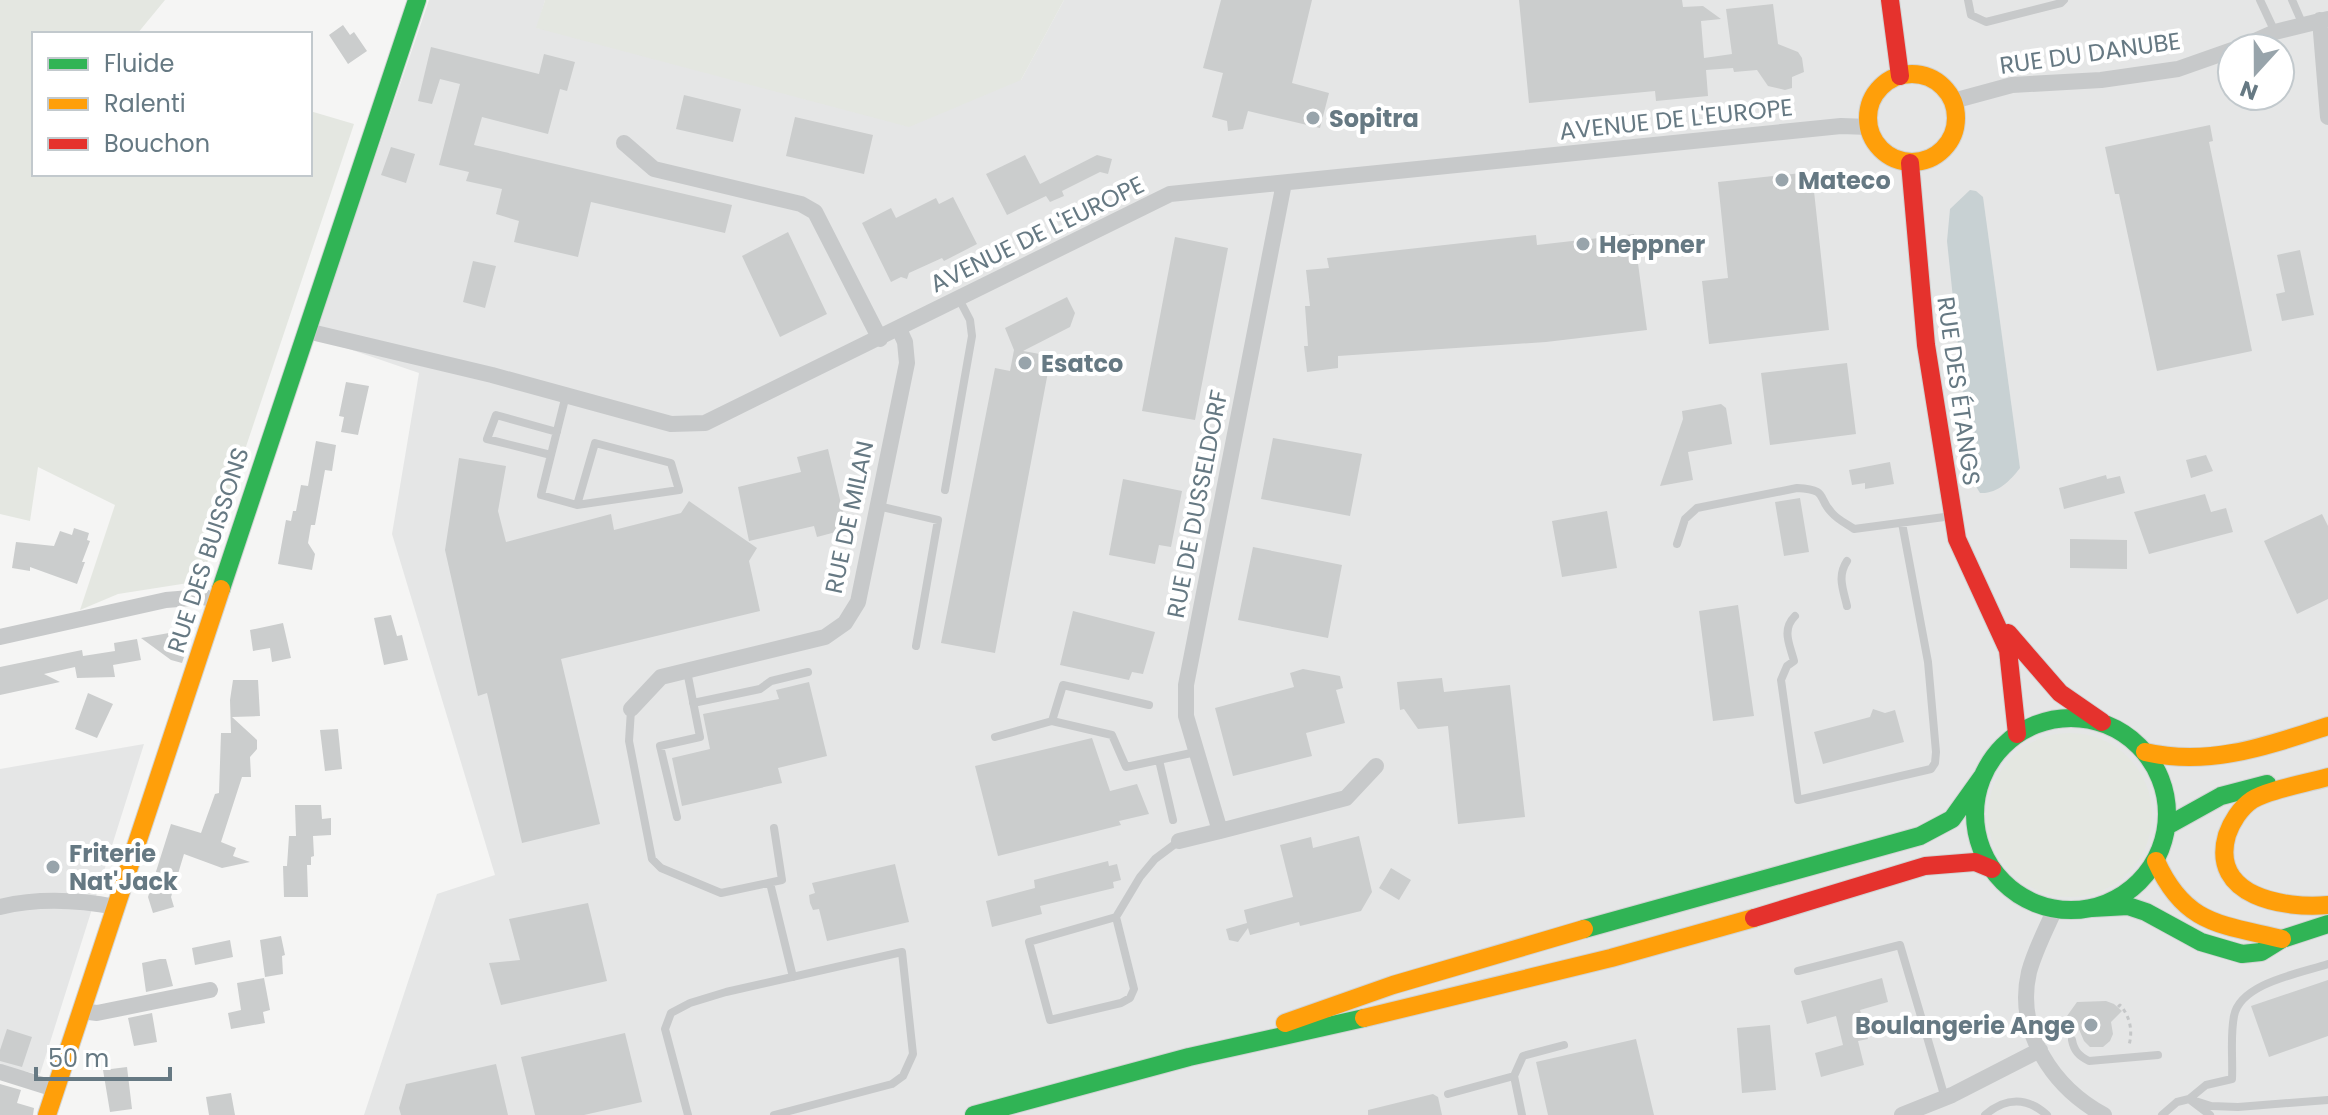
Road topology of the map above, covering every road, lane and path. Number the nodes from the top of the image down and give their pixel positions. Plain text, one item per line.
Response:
1 (417, 0) edge
2 (1890, 0) edge
3 (1968, 0) edge
4 (2064, 0) edge
5 (2260, 0) edge
6 (2292, 0) edge
7 (2317, 21) edge
8 (2275, 32) joint
9 (2216, 56) edge
10 (1900, 76) junction
11 (1953, 101) junction
12 (2328, 117) edge
13 (1869, 127) junction
14 (624, 143) dead end
15 (1910, 163) junction
16 (1284, 183) junction
17 (959, 299) junction
18 (899, 329) junction
19 (307, 331) junction
20 (880, 339) junction
21 (566, 395) junction
22 (557, 432) junction
23 (551, 455) junction
24 (945, 490) dead end
25 (577, 505) junction
26 (878, 506) junction
27 (1953, 516) junction
28 (1902, 523) junction
29 (1677, 544) dead end
30 (1847, 561) dead end
31 (216, 600) junction
32 (1847, 606) dead end
33 (1795, 616) dead end
34 (1994, 617) junction
35 (0, 637) edge
36 (916, 646) dead end
37 (686, 670) junction
38 (808, 672) dead end
39 (693, 703) junction
40 (1149, 705) dead end
41 (631, 709) joint
42 (1052, 721) junction
43 (2102, 722) junction
44 (2328, 726) edge
45 (2017, 734) junction
46 (995, 737) dead end
47 (1196, 752) junction
48 (2145, 752) junction
49 (1159, 760) junction
50 (1376, 766) dead end
51 (2328, 767) edge
52 (1982, 777) junction
53 (2328, 777) edge
54 (677, 817) dead end
55 (1173, 820) dead end
56 (2167, 826) junction
57 (774, 828) dead end
58 (1220, 831) junction
59 (1179, 841) joint
60 (2156, 861) junction
61 (1992, 869) junction
62 (770, 883) junction
63 (2328, 905) edge
64 (0, 907) edge
65 (116, 907) junction
66 (2092, 908) junction
67 (2055, 909) junction
68 (1116, 917) junction
69 (2328, 924) edge
70 (2282, 939) junction
71 (2328, 964) edge
72 (1798, 971) dead end
73 (793, 977) junction
74 (210, 990) dead end
75 (2118, 1007) dead end
76 (81, 1011) junction
77 (2072, 1040) dead end
78 (1564, 1045) dead end
79 (2040, 1050) junction
80 (2158, 1055) dead end
81 (1189, 1057) junction
82 (2144, 1057) junction
83 (0, 1072) edge
84 (1514, 1076) junction
85 (55, 1089) junction
86 (1448, 1094) dead end
87 (1945, 1098) junction
88 (2189, 1099) junction
89 (2328, 1100) edge
90 (47, 1115) edge
91 (688, 1115) edge
92 (774, 1115) edge
93 (974, 1115) edge
94 (1522, 1115) edge
95 (1902, 1115) edge
96 (1985, 1115) edge
97 (2047, 1115) edge
98 (2104, 1115) edge
99 (2162, 1115) edge
100 (2210, 1115) edge

1 - 19 main road, RUE DES BUISSONS
2 - 10 main road
3 - 4 lane
5 - 8 lane
6 - 7 lane
7 - 8 street
7 - 12 street
9 - 11 street, RUE DU DANUBE
10 - 11 main road
10 - 13 main road
11 - 15 main road
13 - 15 main road
13 - 16 street, AVENUE DE L'EUROPE
14 - 20 street
15 - 27 main road, RUE DES ÉTANGS
16 - 17 street, AVENUE DE L'EUROPE
16 - 47 street, RUE DE DUSSELDORF
17 - 18 street, AVENUE DE L'EUROPE
17 - 24 lane
18 - 20 street, AVENUE DE L'EUROPE
18 - 26 street, RUE DE MILAN
19 - 21 street, AVENUE DE L'EUROPE
19 - 31 main road, RUE DES BUISSONS
20 - 21 street, AVENUE DE L'EUROPE
21 - 22 lane
22 - 23 lane
22 - 23 lane
23 - 25 lane
25 - 25 lane
26 - 36 lane
26 - 37 street, RUE DE MILAN
27 - 28 lane
27 - 34 main road, RUE DES ÉTANGS
28 - 29 lane
28 - 33 lane
30 - 32 lane
31 - 35 street
31 - 65 main road, RUE DES BUISSONS
34 - 43 main road, RUE DES ÉTANGS
34 - 45 main road, RUE DES ÉTANGS
37 - 39 lane
37 - 41 street, RUE DE MILAN
38 - 39 lane
39 - 54 lane
40 - 42 lane
41 - 62 lane
42 - 46 lane
42 - 49 lane
43 - 45 main road
43 - 48 main road
44 - 48 main road
45 - 52 main road
47 - 49 lane
47 - 58 street, RUE DE DUSSELDORF
48 - 56 main road
49 - 55 lane
50 - 58 street
51 - 56 main road
52 - 61 main road
52 - 81 main road
53 - 63 main road
56 - 60 main road
57 - 62 lane
58 - 59 street
59 - 68 lane
60 - 66 main road
60 - 70 main road
61 - 67 main road
61 - 81 main road
62 - 73 lane
64 - 65 street
65 - 76 main road, RUE DES BUISSONS
66 - 67 main road
66 - 70 main road
67 - 79 street
68 - 68 lane
69 - 70 main road
71 - 88 lane
72 - 87 lane
73 - 91 lane
73 - 92 lane
74 - 76 street
75 - 82 path
76 - 85 main road, RUE DES BUISSONS
77 - 82 lane
78 - 84 lane
79 - 87 street
79 - 98 street
80 - 82 lane
81 - 93 main road
83 - 85 street
84 - 86 lane
84 - 94 lane
85 - 90 main road, RUE DES BUISSONS
87 - 95 street
88 - 89 lane
88 - 99 lane
88 - 100 lane
96 - 97 lane

